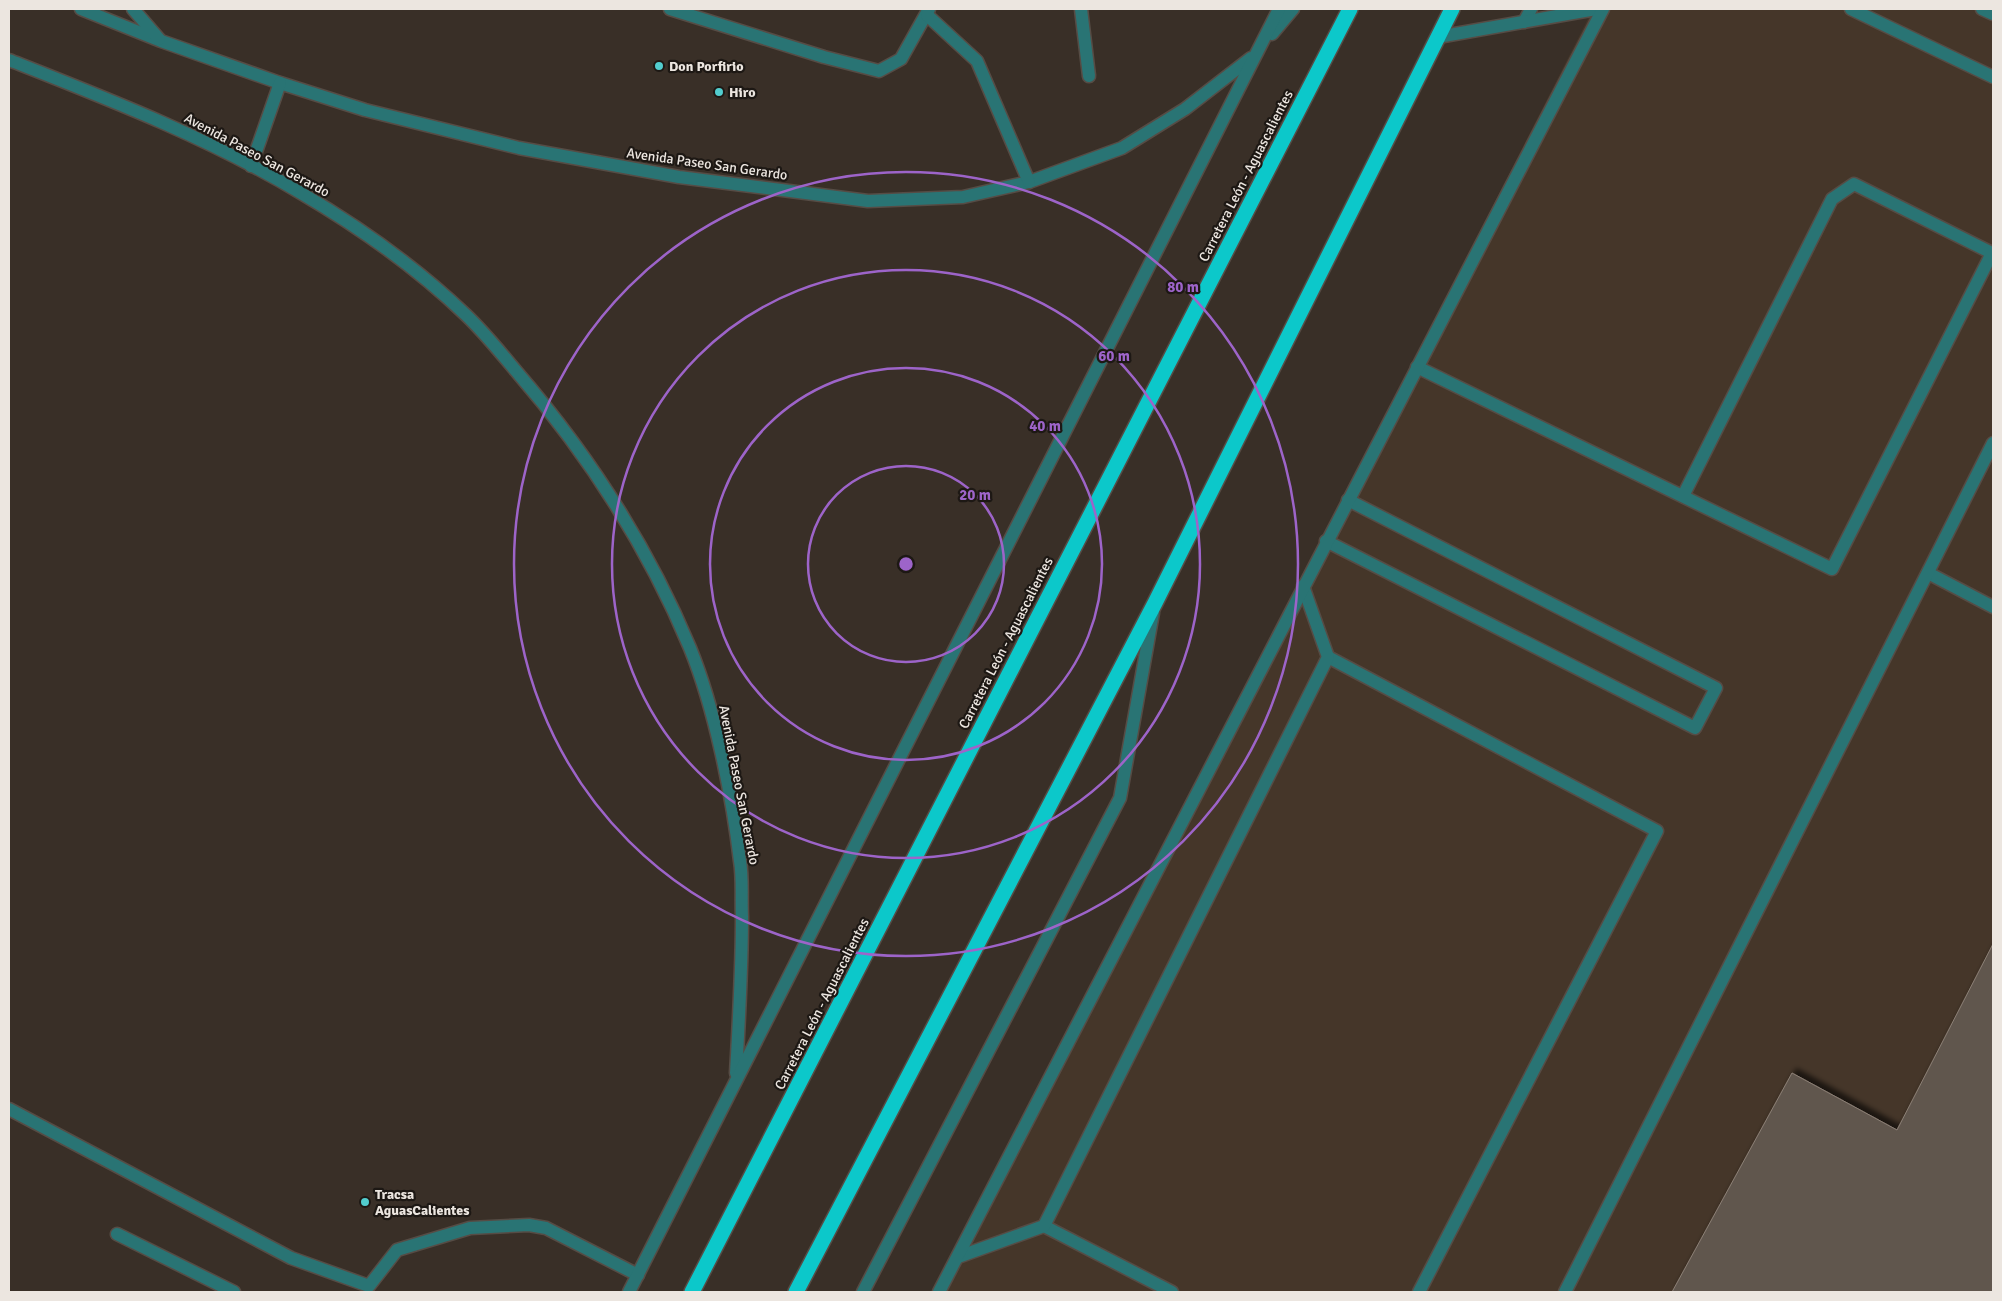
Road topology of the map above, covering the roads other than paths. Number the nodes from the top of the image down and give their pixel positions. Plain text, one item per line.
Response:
1 (81, 9) edge
2 (133, 9) edge
3 (670, 9) edge
4 (1082, 9) edge
5 (1279, 9) edge
6 (1293, 9) edge
7 (1350, 9) edge
8 (1452, 9) edge
9 (1531, 9) edge
10 (1596, 9) edge
11 (1603, 9) edge
12 (1851, 9) edge
13 (1982, 9) edge
14 (928, 12) edge
15 (1993, 14) edge
16 (1524, 22) junction
17 (1438, 37) junction
18 (161, 41) junction
19 (1254, 55) junction
20 (9, 60) edge
21 (1089, 76) dead end
22 (1993, 77) edge
23 (280, 84) junction
24 (251, 166) junction
25 (1029, 182) junction
26 (1417, 367) junction
27 (1993, 443) edge
28 (1683, 496) junction
29 (1348, 500) junction
30 (1326, 541) junction
31 (1928, 573) junction
32 (1303, 586) junction
33 (1155, 603) junction
34 (1993, 606) edge
35 (1328, 657) junction
36 (735, 1080) junction
37 (9, 1109) edge
38 (1044, 1226) junction
39 (117, 1234) dead end
40 (958, 1258) junction
41 (638, 1274) junction
42 (367, 1289) edge
43 (234, 1292) edge
44 (629, 1292) edge
45 (692, 1292) edge
46 (796, 1292) edge
47 (863, 1292) edge
48 (939, 1292) edge
49 (1172, 1292) edge
50 (1419, 1292) edge
51 (1565, 1292) edge

1 - 18 street, Avenida Paseo San Gerardo
2 - 18 street
3 - 14 street
4 - 21 street
5 - 19 street
6 - 19 street, Avenida Paseo San Gerardo
7 - 45 highway, Carretera León - Aguascalientes
8 - 17 highway
9 - 16 street
10 - 16 street
11 - 26 street
12 - 22 street
13 - 15 street
14 - 25 street
16 - 17 street
17 - 33 highway
18 - 23 street, Avenida Paseo San Gerardo
19 - 25 street, Avenida Paseo San Gerardo
19 - 36 street
20 - 24 street, Avenida Paseo San Gerardo
23 - 24 street
23 - 25 street, Avenida Paseo San Gerardo
24 - 36 street, Avenida Paseo San Gerardo
26 - 28 street
26 - 29 street
27 - 31 street
28 - 28 street
29 - 30 street
29 - 30 street
30 - 32 street
31 - 34 street
31 - 51 street
32 - 35 street
32 - 40 street
33 - 46 highway
33 - 47 street
35 - 38 street
35 - 50 street
36 - 41 street
37 - 42 street
38 - 40 street
38 - 49 street
39 - 43 street
40 - 48 street
41 - 42 street
41 - 44 street

